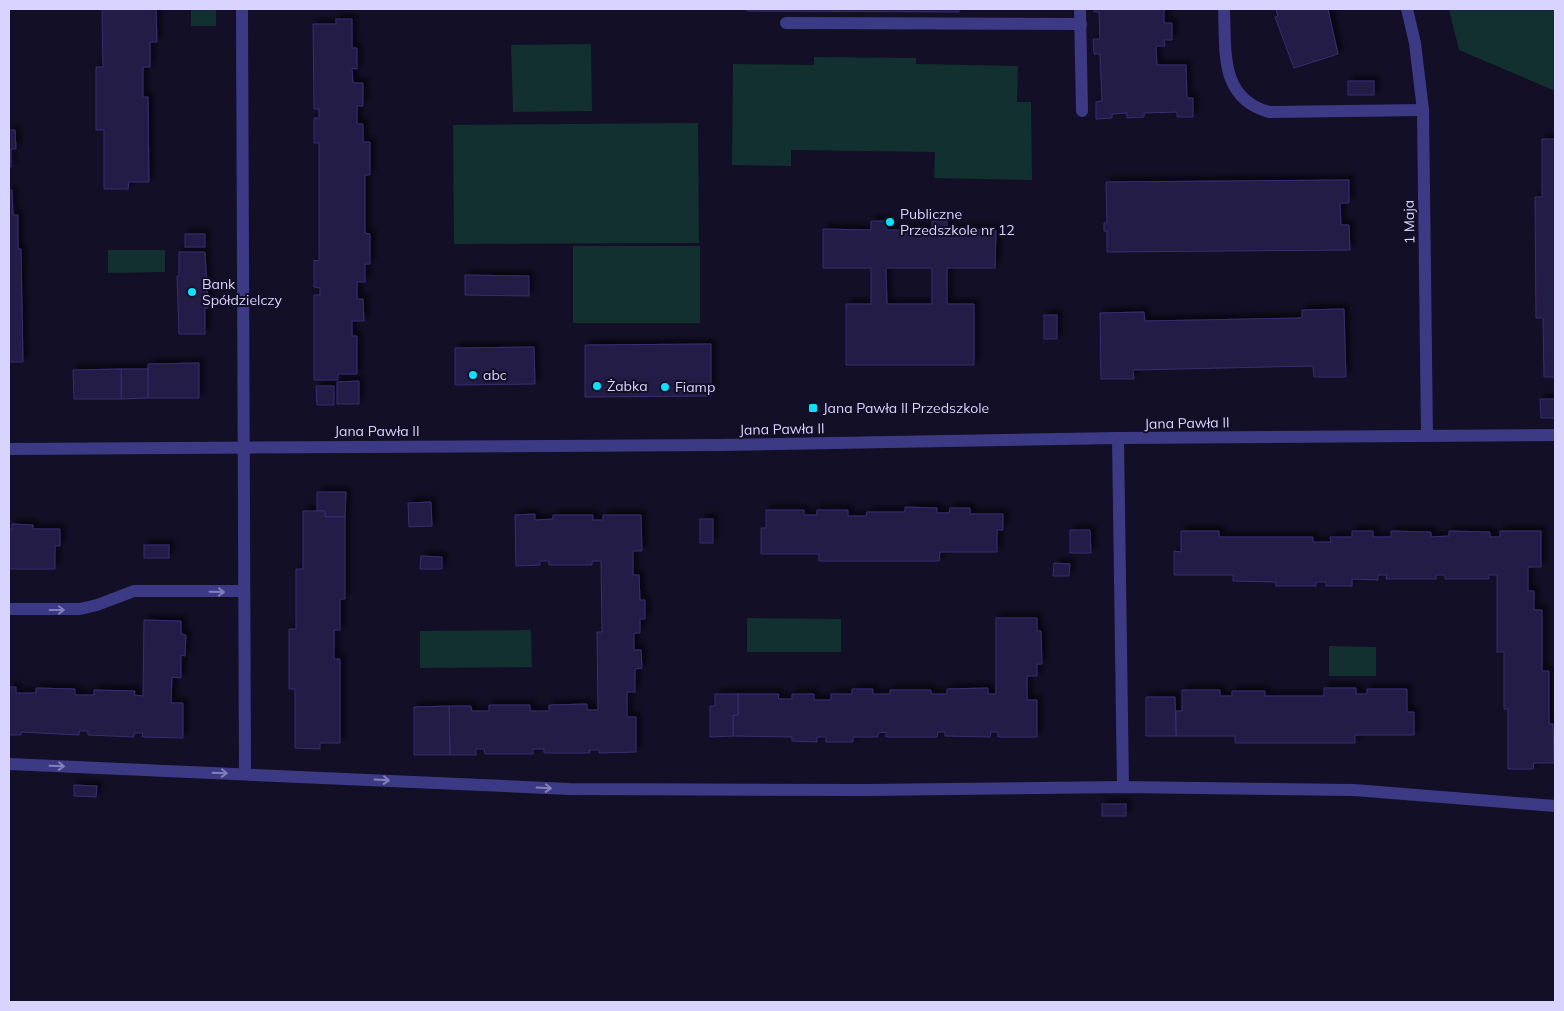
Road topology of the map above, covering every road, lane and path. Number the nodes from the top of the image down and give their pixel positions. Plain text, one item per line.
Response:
1 (242, 9) edge
2 (1080, 9) edge
3 (1224, 9) edge
4 (1407, 9) edge
5 (786, 24) dead end
6 (1081, 24) junction
7 (1423, 110) junction
8 (1082, 111) dead end
9 (1555, 435) edge
10 (1427, 436) junction
11 (1118, 438) junction
12 (245, 447) junction
13 (9, 449) edge
14 (244, 591) junction
15 (9, 609) edge
16 (9, 764) edge
17 (245, 774) junction
18 (1123, 787) junction
19 (1555, 806) edge

1 - 12 street
2 - 6 street
3 - 7 street
4 - 7 street, 1 Maja
5 - 6 street
6 - 8 street
7 - 10 street, 1 Maja
9 - 10 street, Jana Pawła II
10 - 11 street, Jana Pawła II
11 - 12 street, Jana Pawła II
11 - 18 street
12 - 13 street, Jana Pawła II
12 - 14 street
15 -> 14 street
14 - 17 street
16 -> 17 street
17 -> 18 street
18 - 19 street

